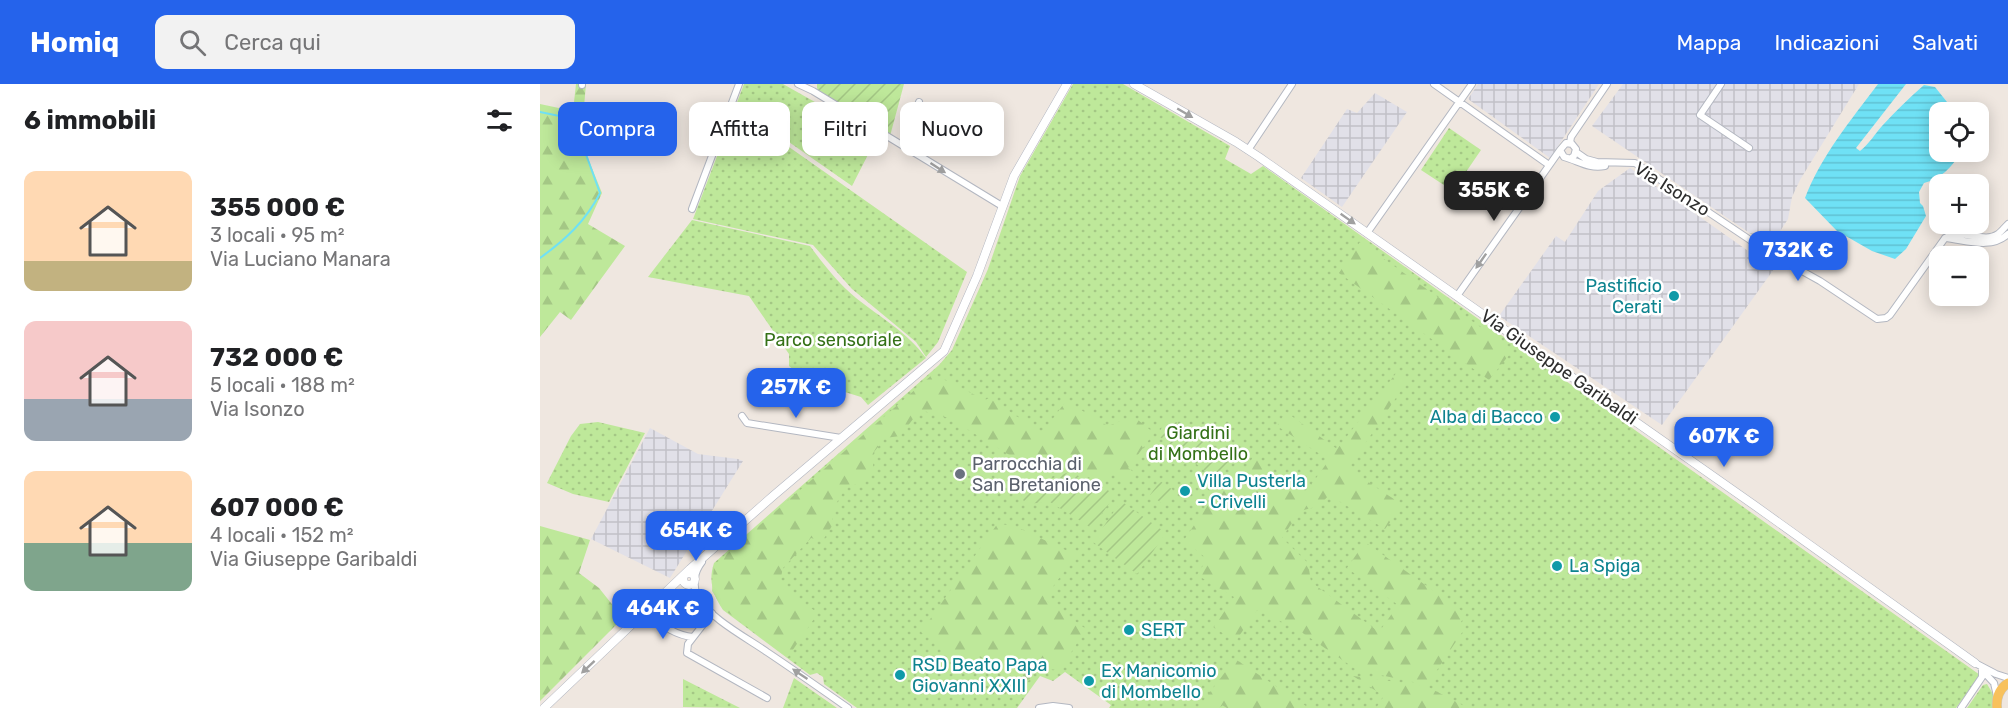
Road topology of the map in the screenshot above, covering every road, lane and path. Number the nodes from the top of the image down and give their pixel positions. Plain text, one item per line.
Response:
1 (739, 84) edge
2 (798, 84) edge
3 (1067, 84) edge
4 (1134, 84) edge
5 (1292, 84) edge
6 (1434, 84) edge
7 (1472, 84) edge
8 (1607, 84) edge
9 (1721, 84) edge
10 (813, 88) edge
11 (1460, 102) junction
12 (1570, 143) junction
13 (900, 144) edge
14 (1749, 148) dead end
15 (1248, 150) junction
16 (1560, 150) junction
17 (1576, 152) junction
18 (919, 156) edge
19 (1567, 158) junction
20 (1550, 163) junction
21 (1616, 163) junction
22 (1002, 206) junction
23 (692, 209) dead end
24 (2008, 224) edge
25 (1367, 232) junction
26 (2008, 234) edge
27 (1945, 238) junction
28 (1457, 296) junction
29 (742, 416) dead end
30 (841, 438) junction
31 (706, 557) junction
32 (684, 574) junction
33 (695, 579) junction
34 (645, 612) junction
35 (712, 613) junction
36 (693, 637) junction
37 (1975, 663) junction
38 (1982, 670) junction
39 (2008, 678) edge
40 (2008, 683) edge
41 (1997, 697) junction
42 (766, 698) dead end
43 (543, 708) edge
44 (848, 708) edge
45 (1039, 708) edge
46 (1069, 708) edge
47 (1961, 708) edge
48 (1997, 708) edge

1 - 23 street
2 - 10 street
3 - 22 street
4 -> 15 street, Via Giuseppe Garibaldi
5 - 15 street
6 - 11 street
7 - 11 street
8 - 12 street
9 - 14 street
10 - 13 street
11 - 20 street
11 - 25 street
12 - 16 street
12 - 17 street
15 -> 25 street, Via Giuseppe Garibaldi
16 - 19 street
16 - 20 street
17 - 19 street
17 - 21 street, Via Isonzo
18 -> 22 street
19 - 20 street
19 - 21 street, Via Isonzo
20 -> 28 street
21 - 27 street, Via Isonzo
22 - 30 street
24 - 27 street
25 - 28 street, Via Giuseppe Garibaldi
26 - 27 street
28 - 37 street, Via Giuseppe Garibaldi
29 - 30 street
30 - 31 street
31 - 32 street
31 - 33 street
32 - 33 street
32 - 34 street
33 - 35 street
34 - 36 street
34 -> 43 street
35 - 36 street
44 -> 35 street
36 - 42 street
37 - 38 street, Via Giuseppe Garibaldi
37 - 39 street, Via Giuseppe Garibaldi
38 - 41 street, Via Giuseppe Garibaldi
38 - 47 street
40 - 41 main road
41 - 48 main road
45 - 46 street

